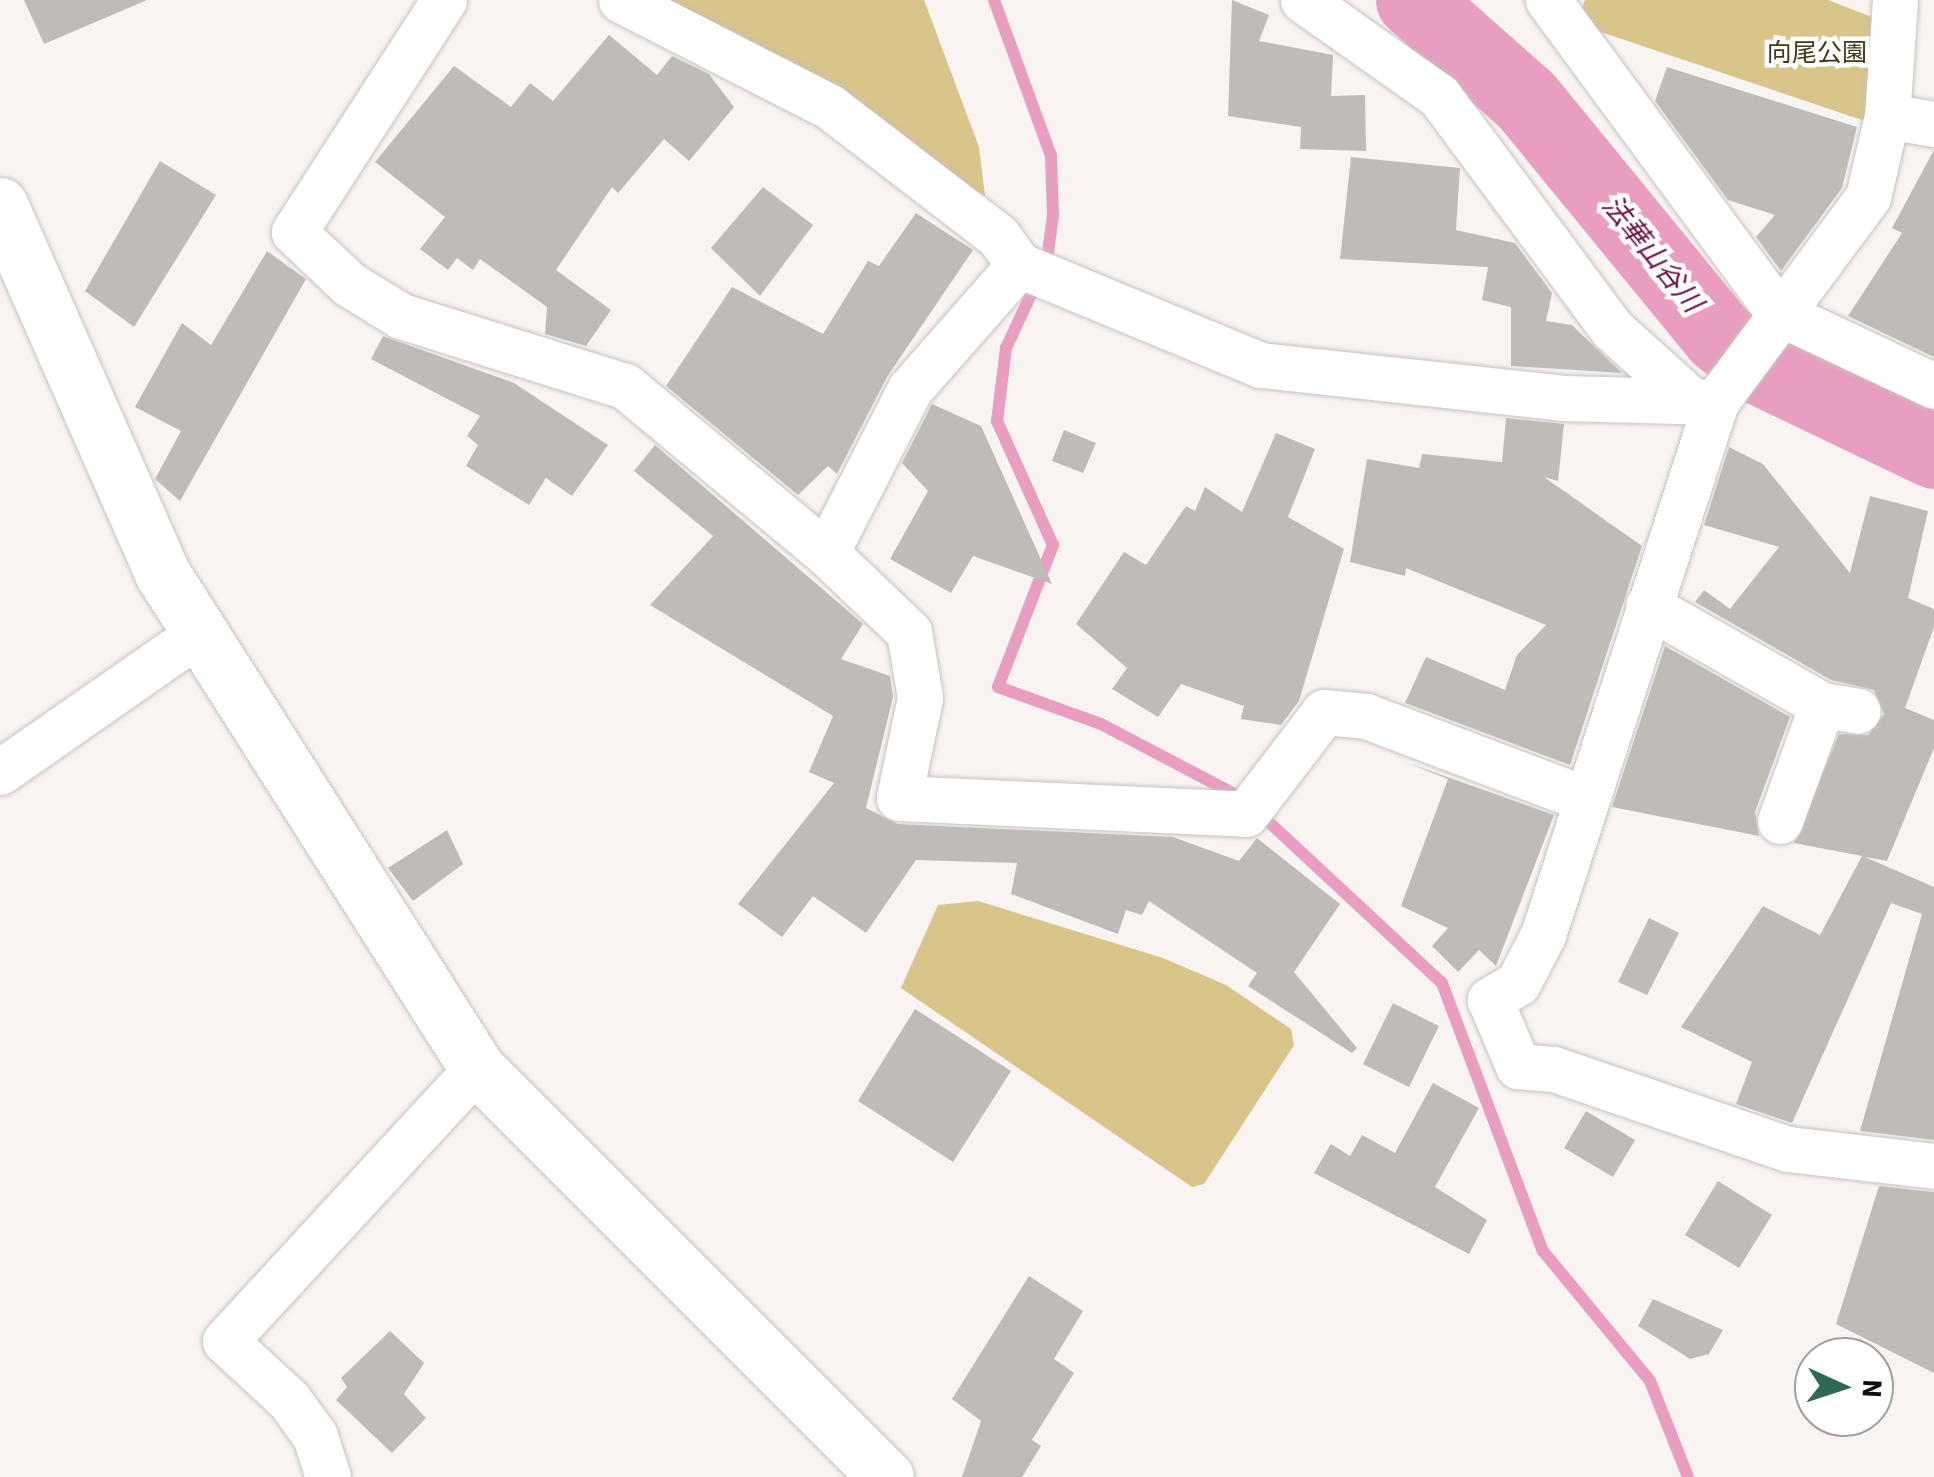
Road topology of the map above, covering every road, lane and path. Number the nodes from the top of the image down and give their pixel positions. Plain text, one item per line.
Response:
1 (444, 0) edge
2 (622, 0) edge
3 (1304, 0) edge
4 (1548, 0) edge
5 (1895, 0) edge
6 (1887, 116) junction
7 (1934, 124) edge
8 (0, 205) edge
9 (1019, 264) junction
10 (1779, 313) junction
11 (1934, 386) edge
12 (1704, 401) junction
13 (826, 553) junction
14 (1648, 606) junction
15 (200, 633) junction
16 (0, 772) edge
17 (1583, 798) junction
18 (1780, 820) dead end
19 (477, 1068) junction
20 (1934, 1166) edge
21 (328, 1477) edge
22 (886, 1477) edge

1 - 13 street
2 - 9 street
3 - 12 street
4 - 10 street
5 - 6 street
6 - 7 street
6 - 10 street
8 - 15 street
9 - 12 street
9 - 13 street
10 - 11 street
10 - 12 street
12 - 14 street
13 - 17 street
14 - 17 street
14 - 18 street
15 - 16 street
15 - 19 street
17 - 20 street
19 - 21 street
19 - 22 street

